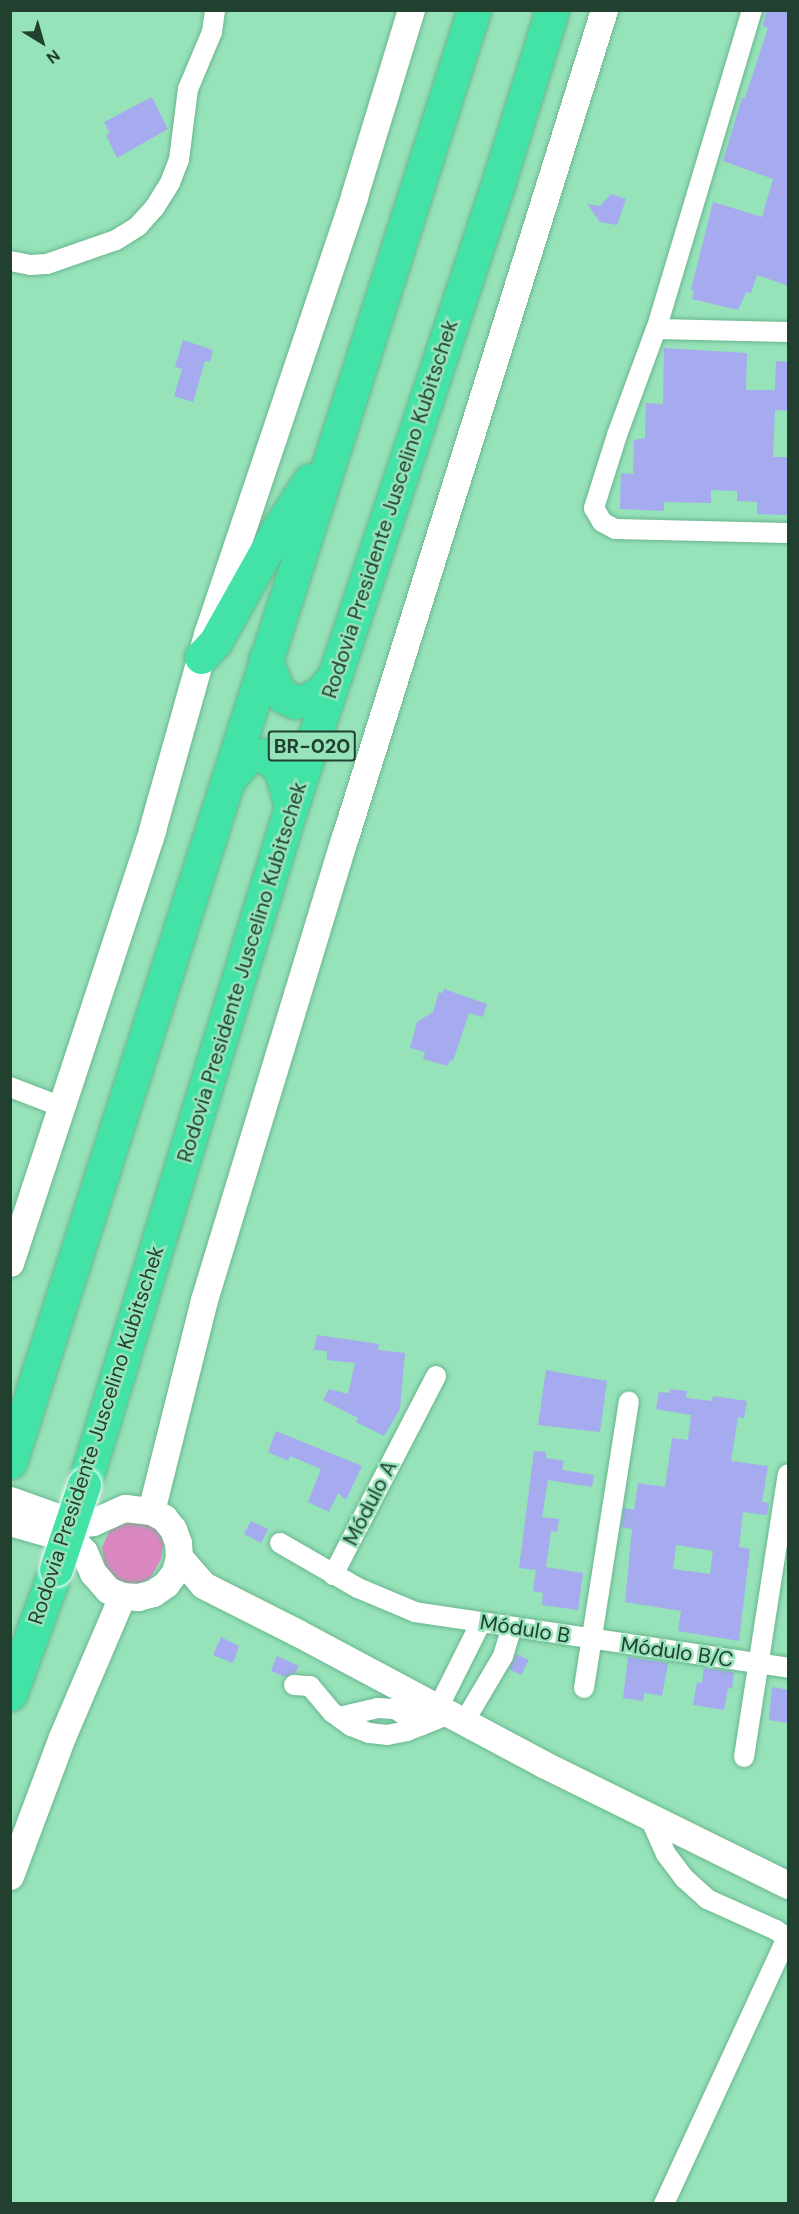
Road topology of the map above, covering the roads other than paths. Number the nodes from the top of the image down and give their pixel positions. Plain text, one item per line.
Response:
1 (215, 10) edge
2 (411, 10) edge
3 (474, 10) edge
4 (552, 10) edge
5 (604, 10) edge
6 (752, 10) edge
7 (10, 261) edge
8 (656, 329) junction
9 (789, 332) edge
10 (335, 440) junction
11 (789, 533) edge
12 (201, 657) junction
13 (266, 659) junction
14 (337, 673) junction
15 (227, 781) junction
16 (291, 807) junction
17 (10, 1087) edge
18 (62, 1107) junction
19 (10, 1263) edge
20 (436, 1376) dead end
21 (629, 1402) dead end
22 (11, 1462) edge
23 (789, 1473) edge
24 (10, 1500) edge
25 (151, 1511) junction
26 (10, 1522) edge
27 (279, 1543) dead end
28 (179, 1557) junction
29 (333, 1575) junction
30 (166, 1584) junction
31 (203, 1585) junction
32 (122, 1596) junction
33 (481, 1622) junction
34 (512, 1627) junction
35 (592, 1640) junction
36 (761, 1665) junction
37 (789, 1668) edge
38 (294, 1685) dead end
39 (584, 1688) dead end
40 (10, 1694) edge
41 (443, 1717) junction
42 (744, 1757) dead end
43 (649, 1816) junction
44 (10, 1876) edge
45 (789, 1885) edge
46 (664, 2204) edge

1 - 7 street
2 - 12 main road
3 - 10 highway, BR-020
4 - 14 highway, Rodovia Presidente Juscelino Kubitschek / BR-020
5 - 25 main road
6 - 8 street
8 - 9 street
8 - 11 street
10 - 12 highway
10 - 13 highway, BR-020
12 - 18 main road
13 - 14 highway
13 - 15 highway, BR-020
14 - 16 highway, Rodovia Presidente Juscelino Kubitschek / BR-020
15 - 16 highway
15 - 22 highway, BR-020
16 - 40 highway, Rodovia Presidente Juscelino Kubitschek / BR-020, bridge
17 - 18 street
18 - 19 main road
20 - 29 street, Módulo A
21 - 35 street, Módulo B
23 - 36 street
24 - 25 main road
25 - 28 main road
26 - 32 main road
27 - 29 street
28 - 30 main road
28 - 31 main road
29 - 33 street, Módulo B
30 - 31 main road
30 - 32 main road
31 - 41 main road
32 - 44 main road
33 - 34 street, Módulo B
33 - 41 street
34 - 35 street, Módulo B
34 - 41 street
35 - 36 street, Módulo B/C
35 - 39 street
36 - 37 street, Módulo B/C
36 - 42 street
38 - 41 street
41 - 43 main road
43 - 45 main road
43 - 46 street

